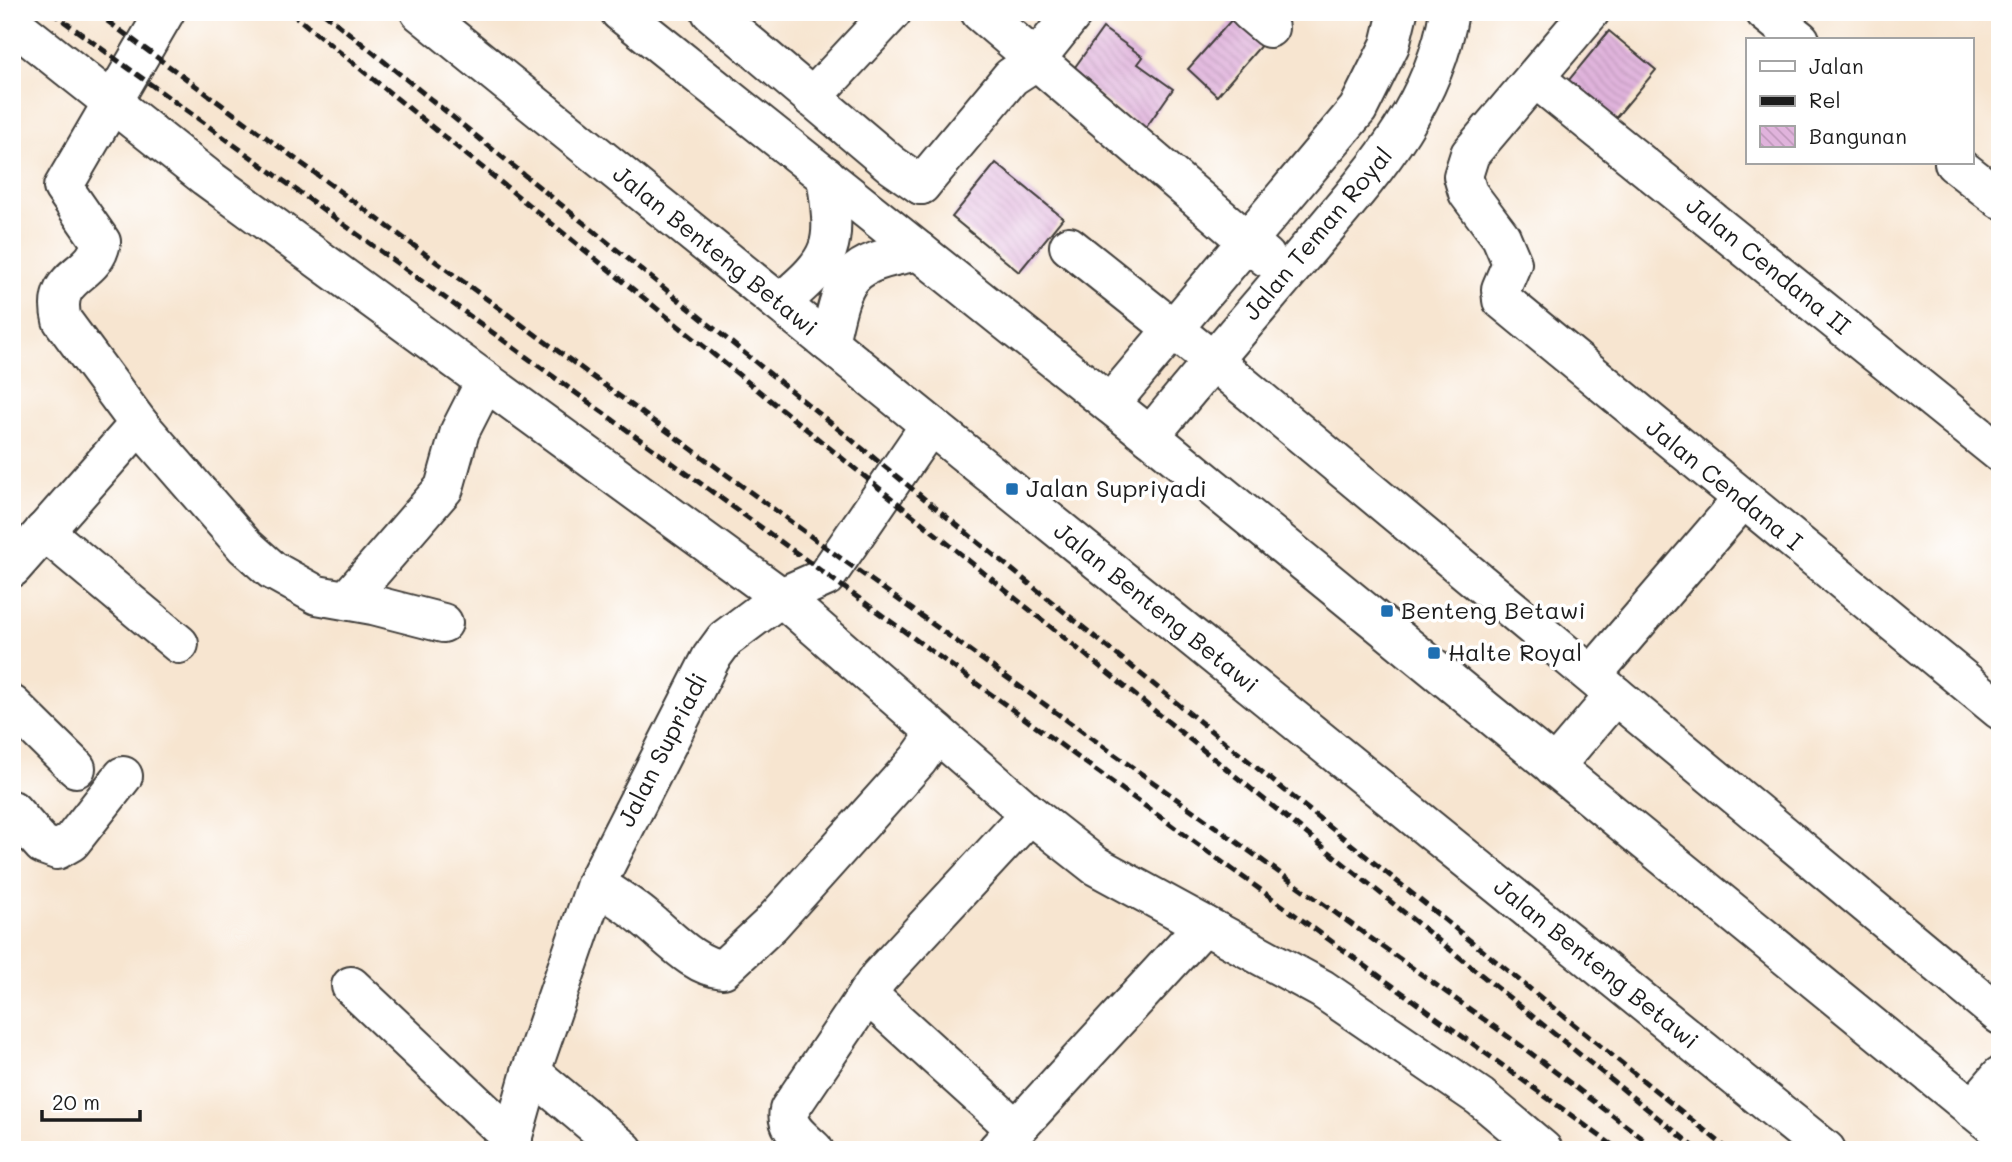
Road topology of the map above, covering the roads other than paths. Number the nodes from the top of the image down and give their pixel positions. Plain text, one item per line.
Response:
1 (165, 12) edge
2 (420, 12) edge
3 (620, 12) edge
4 (710, 12) edge
5 (892, 12) edge
6 (980, 12) edge
7 (1074, 12) edge
8 (1398, 12) edge
9 (1449, 12) edge
10 (1590, 12) edge
11 (1765, 12) edge
12 (12, 23) edge
13 (1798, 38) edge
14 (1034, 62) junction
15 (1536, 79) junction
16 (812, 97) junction
17 (112, 100) junction
18 (1955, 164) edge
19 (907, 175) junction
20 (826, 176) junction
21 (2000, 199) edge
22 (864, 206) junction
23 (1246, 241) junction
24 (1069, 246) dead end
25 (919, 251) junction
26 (1286, 275) junction
27 (1199, 296) junction
28 (780, 303) junction
29 (1172, 328) junction
30 (1239, 328) junction
31 (830, 343) junction
32 (1212, 360) junction
33 (485, 382) junction
34 (1110, 404) junction
35 (139, 424) junction
36 (930, 425) junction
37 (1150, 436) junction
38 (2000, 453) edge
39 (1742, 500) junction
40 (44, 531) junction
41 (12, 568) edge
42 (781, 597) junction
43 (347, 600) junction
44 (443, 623) dead end
45 (179, 644) dead end
46 (1604, 685) junction
47 (12, 705) edge
48 (2000, 710) edge
49 (937, 733) junction
50 (1554, 767) junction
51 (76, 768) dead end
52 (123, 776) dead end
53 (12, 810) edge
54 (1030, 814) junction
55 (596, 884) junction
56 (1204, 925) junction
57 (351, 986) dead end
58 (867, 994) junction
59 (2000, 1015) edge
60 (531, 1072) junction
61 (2000, 1076) edge
62 (1986, 1120) edge
63 (1007, 1140) edge
64 (511, 1144) edge
65 (624, 1150) edge
66 (814, 1150) edge
67 (1543, 1150) edge
68 (1826, 1150) edge

1 - 17 street
2 - 28 street, Jalan Benteng Betawi
3 - 20 street
4 - 16 street
5 - 16 street
6 - 14 street
7 - 14 street
8 - 23 street, Jalan Teman Royal
9 - 26 street, Jalan Teman Royal
10 - 15 street
11 - 13 street
12 - 17 street
14 - 19 street
14 - 23 street
15 - 38 street, Jalan Cendana II
15 - 39 street, Jalan Cendana I
16 - 19 street
17 - 33 street
17 - 35 street
18 - 21 street
19 - 22 street
20 - 22 street
20 - 28 street
22 - 25 street
23 - 26 street
23 - 27 street, Jalan Teman Royal
24 - 29 street
25 - 31 street
25 - 34 street
26 - 30 street, Jalan Teman Royal
27 - 29 street, Jalan Teman Royal
27 - 30 street
28 - 31 street, Jalan Benteng Betawi
29 - 32 street
29 - 34 street, Jalan Teman Royal
30 - 32 street, Jalan Teman Royal
31 - 36 street, Jalan Benteng Betawi
32 - 37 street, Jalan Teman Royal
32 - 46 street
33 - 42 street
33 - 43 street
34 - 37 street
35 - 40 street
35 - 43 street
36 - 42 street, Jalan Supriadi
36 - 68 street, Jalan Benteng Betawi
37 - 50 street
39 - 46 street
39 - 48 street, Jalan Cendana I
40 - 41 street
40 - 45 street
42 - 49 street
42 - 55 street, Jalan Supriadi
43 - 44 street
46 - 50 street
46 - 59 street
47 - 51 street
49 - 54 street
49 - 55 street
50 - 62 street
52 - 53 street
54 - 56 street
54 - 58 street
55 - 60 street, Jalan Supriadi
56 - 63 street
56 - 67 street
57 - 64 street
58 - 63 street
58 - 66 street
60 - 64 street, Jalan Supriadi
60 - 65 street
61 - 62 street

